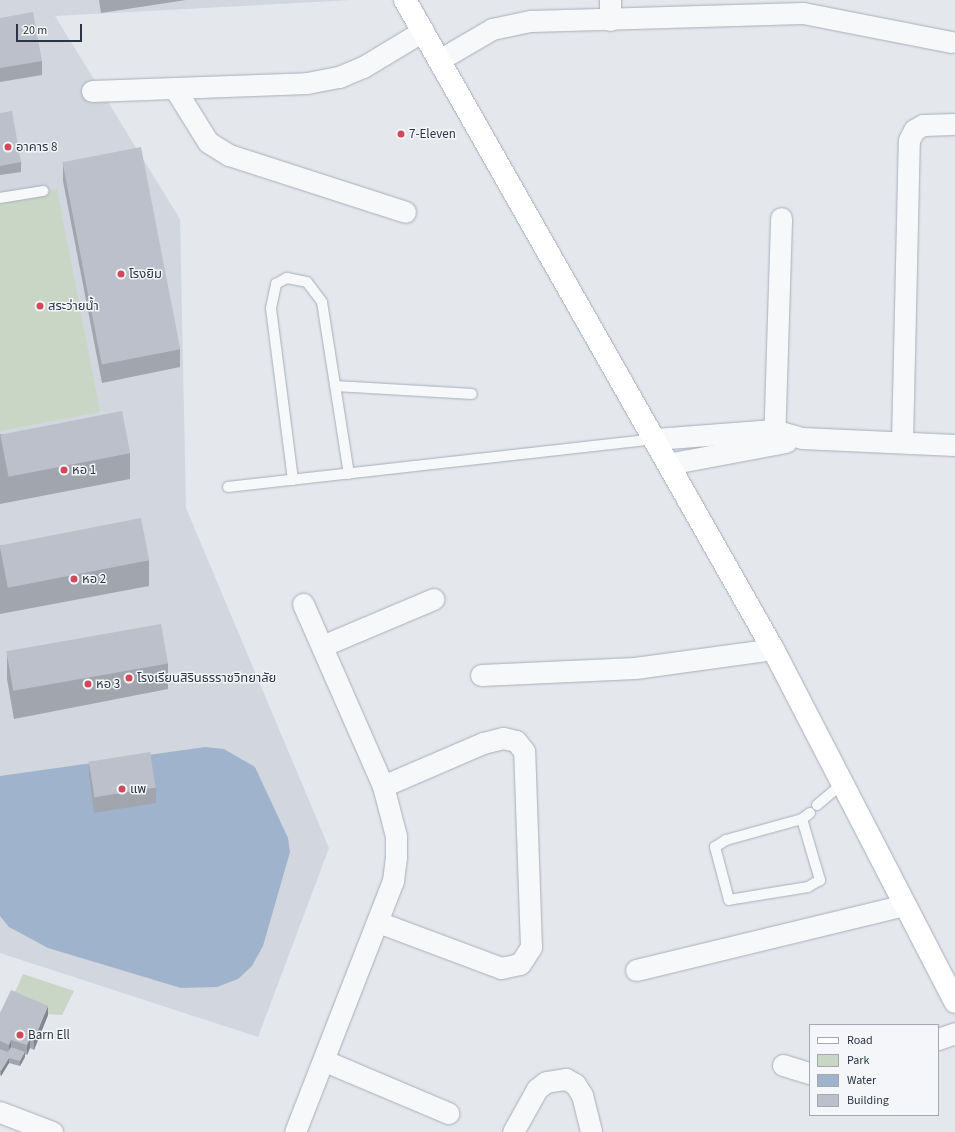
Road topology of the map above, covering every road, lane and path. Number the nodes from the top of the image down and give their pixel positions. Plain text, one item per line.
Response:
1 (405, 0) edge
2 (610, 10) edge
3 (423, 31) junction
4 (951, 42) dead end
5 (439, 60) junction
6 (175, 89) junction
7 (92, 92) dead end
8 (955, 124) edge
9 (43, 192) dead end
10 (0, 198) edge
11 (405, 212) dead end
12 (781, 218) dead end
13 (336, 386) junction
14 (472, 394) dead end
15 (774, 437) junction
16 (655, 439) junction
17 (902, 442) junction
18 (955, 445) edge
19 (668, 464) junction
20 (349, 474) junction
21 (293, 480) junction
22 (228, 487) dead end
23 (434, 599) dead end
24 (303, 604) dead end
25 (322, 646) junction
26 (773, 649) junction
27 (481, 675) dead end
28 (844, 782) junction
29 (384, 786) junction
30 (817, 805) dead end
31 (806, 816) joint
32 (904, 905) junction
33 (378, 922) junction
34 (636, 970) dead end
35 (955, 1002) edge
36 (955, 1033) edge
37 (939, 1039) edge
38 (325, 1061) junction
39 (783, 1065) dead end
40 (809, 1073) edge
41 (0, 1112) edge
42 (448, 1112) dead end
43 (52, 1132) edge
44 (295, 1132) edge
45 (513, 1132) edge
46 (591, 1132) edge

1 - 3 main road
2 - 4 street
2 - 5 street
3 - 5 main road
3 - 6 street
5 - 16 main road
6 - 7 street
6 - 11 street
8 - 17 street
9 - 10 lane
12 - 15 street
13 - 14 lane
13 - 20 lane
13 - 21 lane
15 - 16 street
15 - 17 street
15 - 19 street
16 - 19 main road
16 - 20 lane
17 - 18 street
19 - 26 main road
20 - 21 lane
21 - 22 lane
23 - 25 street
24 - 25 street
25 - 29 street
26 - 27 street
26 - 28 main road
28 - 30 lane
28 - 32 main road
29 - 33 street
29 - 33 street
31 - 31 lane
32 - 34 street
32 - 35 main road
33 - 38 street
36 - 37 street
38 - 42 street
38 - 44 street
39 - 40 street
41 - 43 street
45 - 46 street

